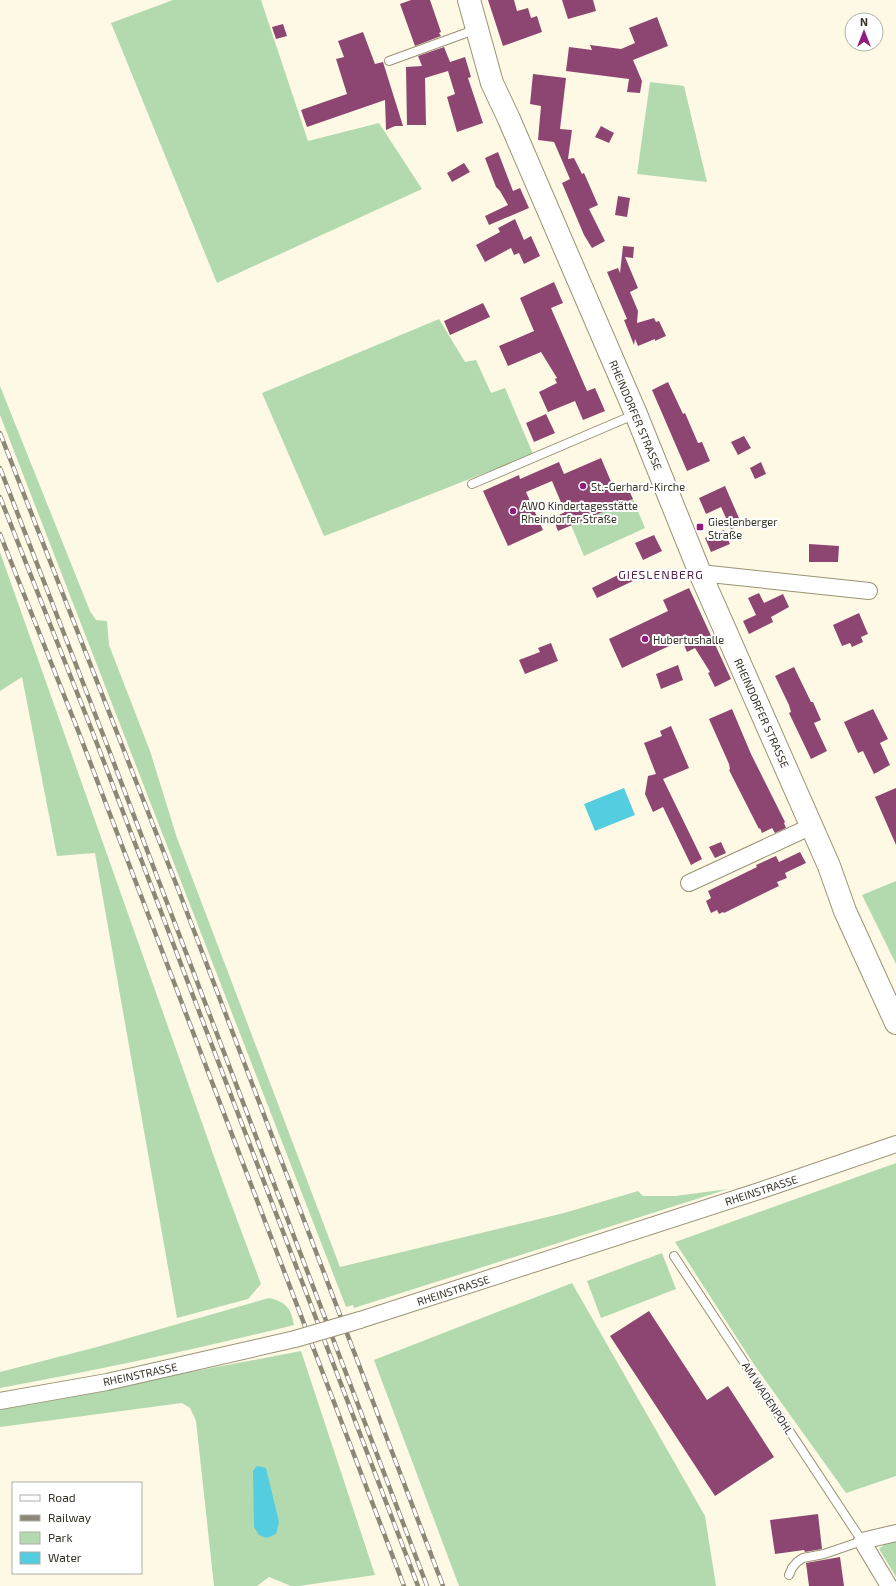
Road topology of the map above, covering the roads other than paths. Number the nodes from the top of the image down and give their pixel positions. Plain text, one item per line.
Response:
1 (469, 0) edge
2 (477, 29) junction
3 (390, 61) dead end
4 (636, 414) junction
5 (472, 484) dead end
6 (700, 573) junction
7 (869, 591) dead end
8 (812, 826) junction
9 (829, 866) junction
10 (689, 883) dead end
11 (896, 992) edge
12 (896, 1023) edge
13 (896, 1144) edge
14 (674, 1256) dead end
15 (0, 1401) edge
16 (896, 1533) edge
17 (862, 1541) junction
18 (790, 1574) dead end
19 (889, 1586) edge

1 - 2 main road, RHEINDORFER STRASSE
2 - 3 lane
2 - 4 main road, RHEINDORFER STRASSE
4 - 5 lane
4 - 6 main road, RHEINDORFER STRASSE
6 - 7 street
6 - 8 main road, RHEINDORFER STRASSE
8 - 9 main road, RHEINDORFER STRASSE
8 - 10 street
9 - 11 main road, RHEINDORFER STRASSE
9 - 12 main road, RHEINDORFER STRASSE
13 - 15 street, RHEINSTRASSE, bridge
14 - 17 lane, AM WADENPOHL
16 - 17 street
17 - 18 lane
17 - 19 street, AM WADENPOHL

